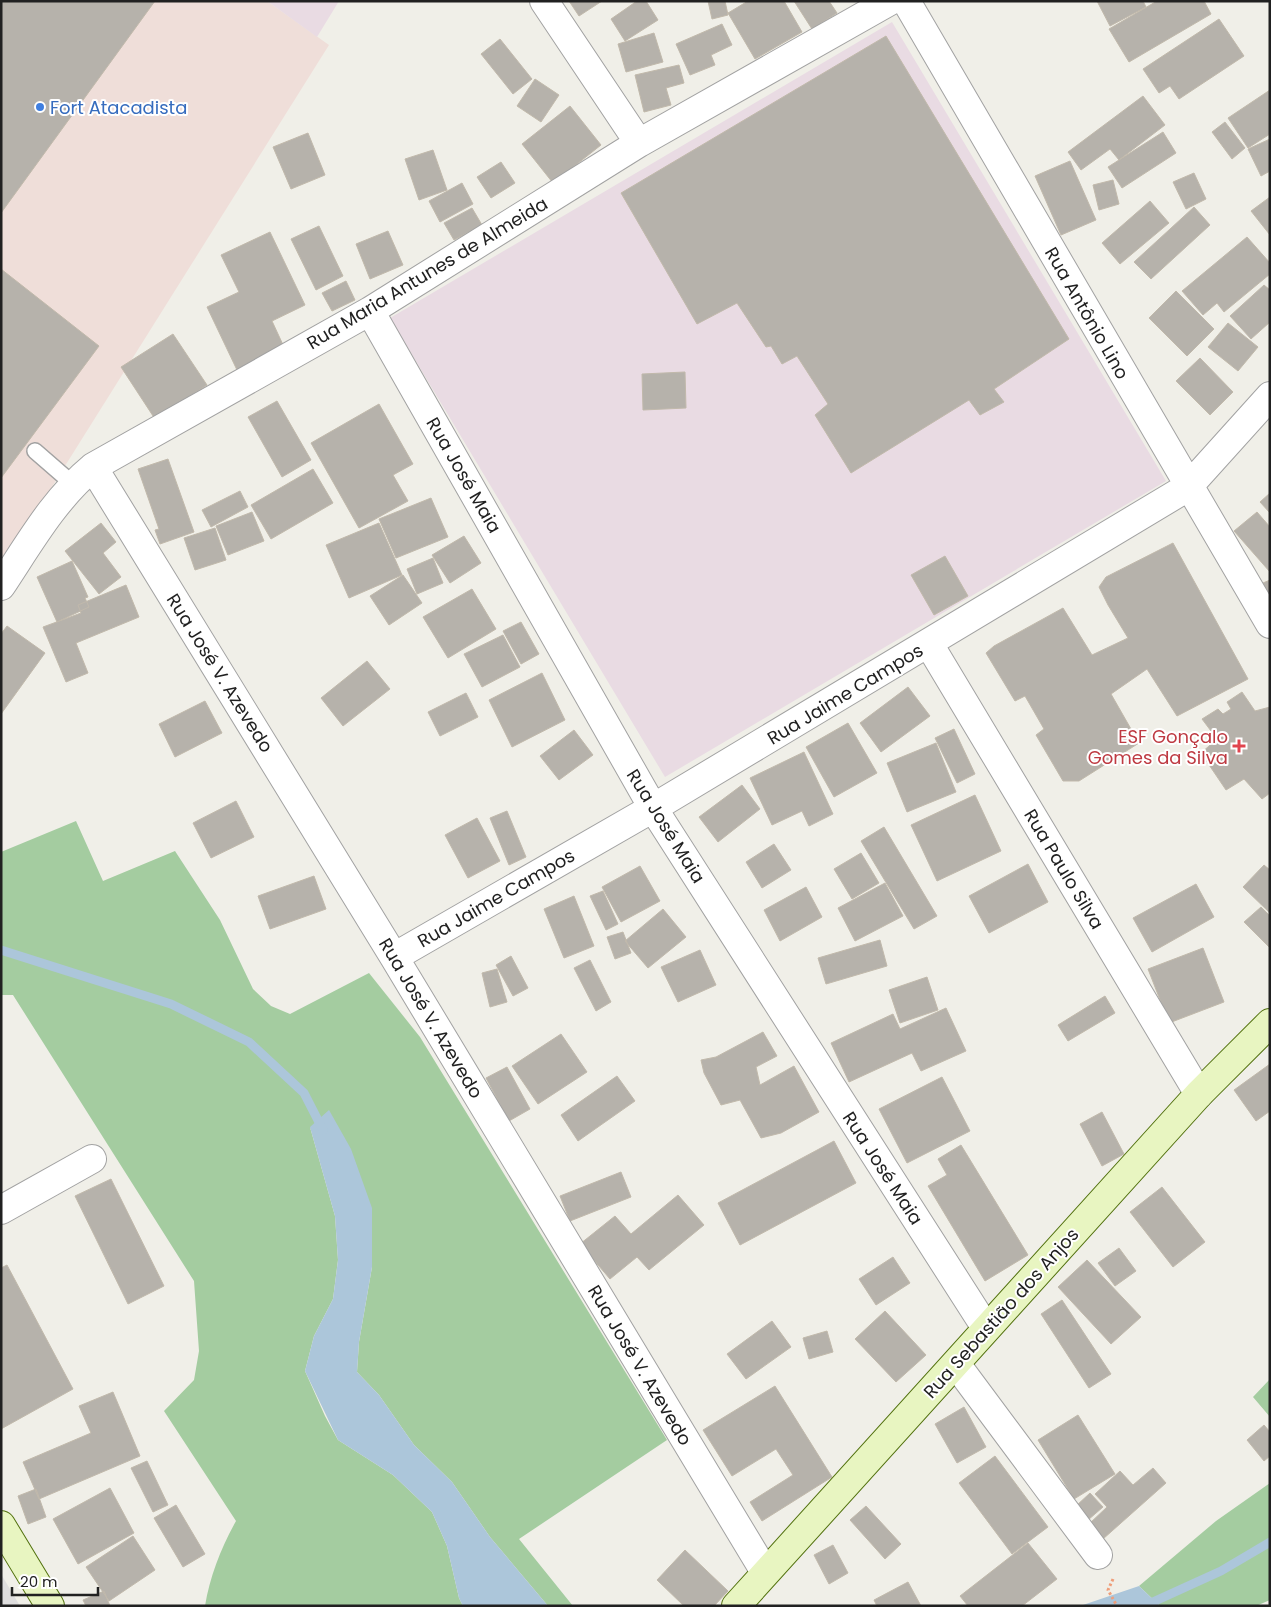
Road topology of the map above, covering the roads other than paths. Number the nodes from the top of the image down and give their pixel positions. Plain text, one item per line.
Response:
1 (544, 1) edge
2 (890, 1) edge
3 (906, 1) edge
4 (639, 143) junction
5 (370, 310) junction
6 (1270, 396) edge
7 (35, 451) dead end
8 (83, 475) junction
9 (1188, 487) junction
10 (1, 586) edge
11 (1270, 624) edge
12 (929, 644) junction
13 (653, 808) junction
14 (394, 957) junction
15 (1270, 1023) edge
16 (1199, 1094) junction
17 (92, 1159) dead end
18 (1, 1210) edge
19 (986, 1328) junction
20 (956, 1364) junction
21 (1, 1525) edge
22 (1098, 1555) dead end
23 (765, 1572) junction
24 (50, 1606) edge
25 (736, 1606) edge

1 - 4 street
2 - 4 street, Rua Maria Antunes de Almeida
3 - 9 street, Rua Antônio Lino
4 - 5 street, Rua Maria Antunes de Almeida
5 - 8 street, Rua Maria Antunes de Almeida
5 - 13 street, Rua José Maia
6 - 9 street, Rua Jaime Campos
7 - 8 lane
8 - 10 street, Rua Maria Antunes de Almeida
8 - 14 street, Rua José V. Azevedo
9 - 11 street, Rua Antônio Lino
9 - 12 street, Rua Jaime Campos
12 - 13 street, Rua Jaime Campos
12 - 16 street, Rua Paulo Silva
13 - 14 street, Rua Jaime Campos
13 - 19 street, Rua José Maia
14 - 23 street, Rua José V. Azevedo
15 - 16 street, Rua Sebastião dos Anjos
16 - 19 street, Rua Sebastião dos Anjos
17 - 18 street
19 - 20 street, Rua Sebastião dos Anjos
20 - 22 street
20 - 23 street, Rua Sebastião dos Anjos
21 - 24 street
23 - 25 street, Rua Sebastião dos Anjos

